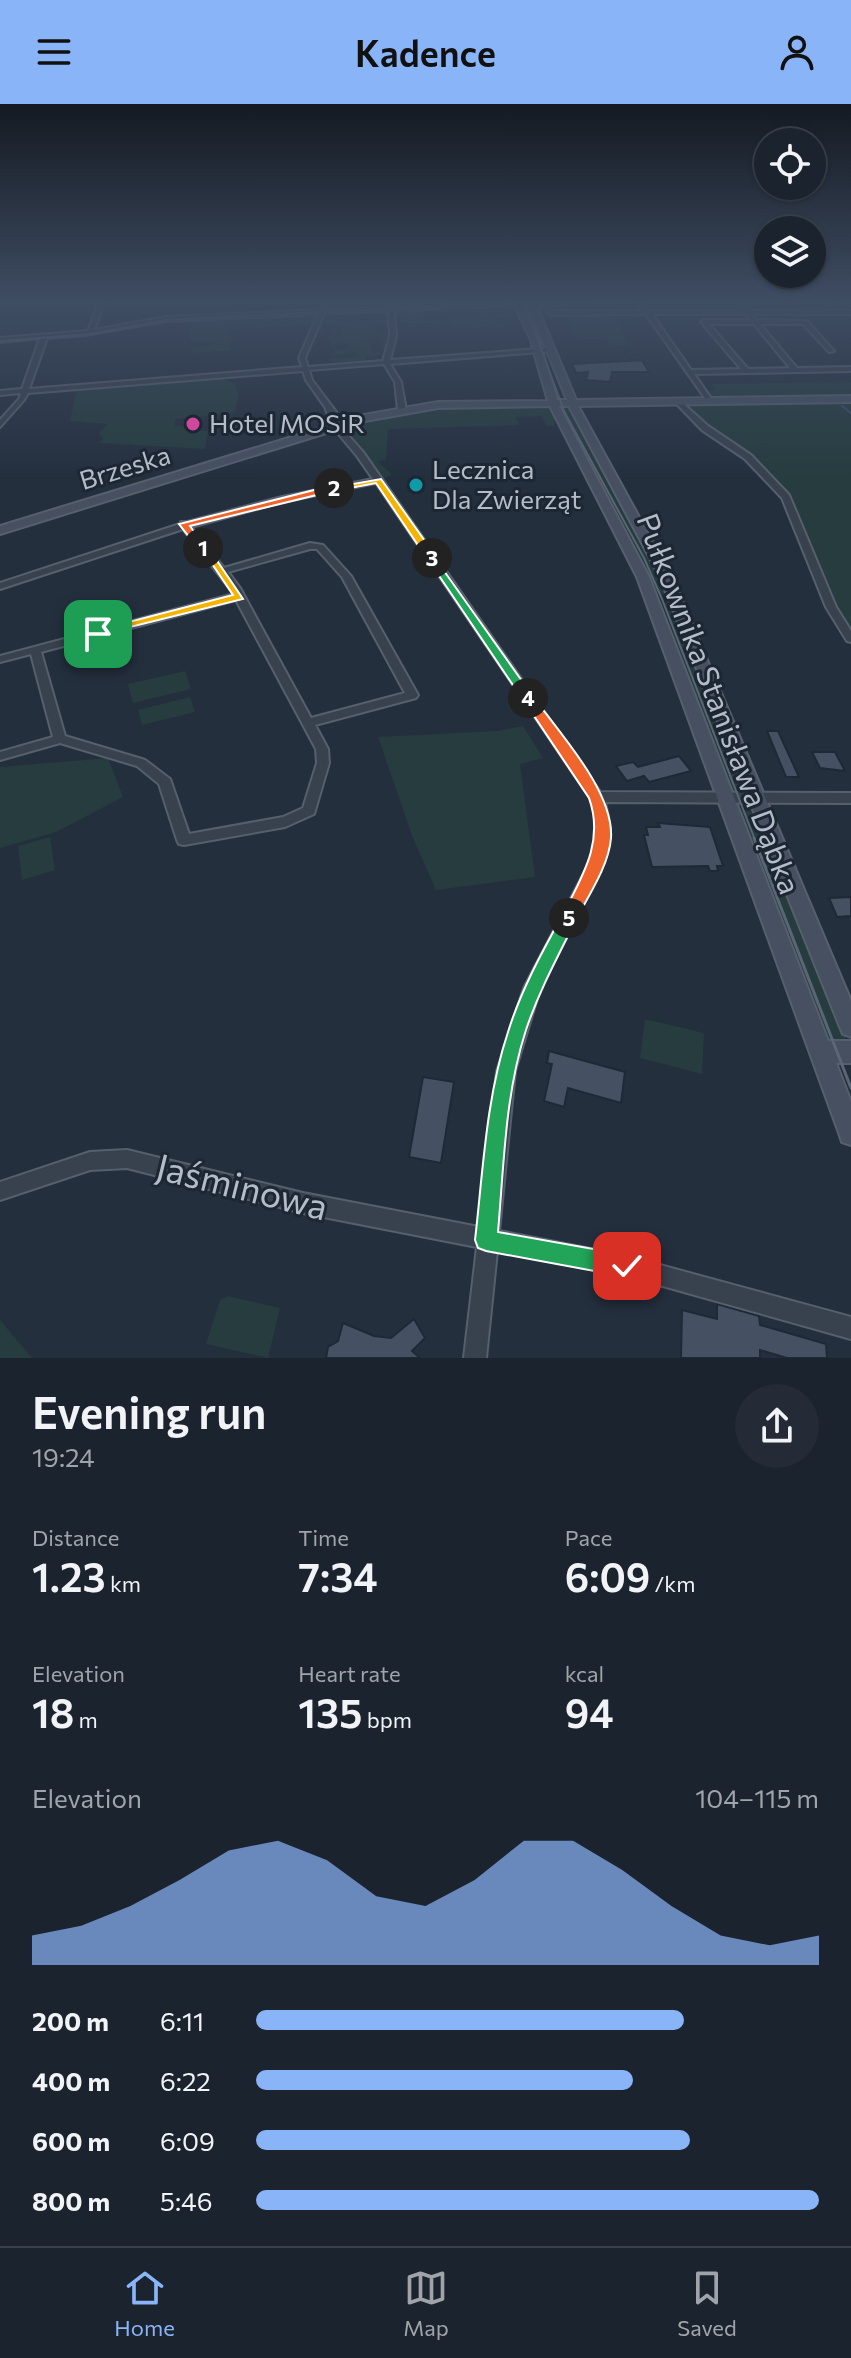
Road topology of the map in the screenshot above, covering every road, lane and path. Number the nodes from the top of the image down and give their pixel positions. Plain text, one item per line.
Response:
1 (36, 361) edge
2 (303, 361) edge
3 (413, 361) edge
4 (541, 361) edge
5 (556, 361) edge
6 (682, 361) edge
7 (737, 361) edge
8 (787, 361) edge
9 (386, 363) junction
10 (851, 369) edge
11 (305, 370) junction
12 (795, 370) junction
13 (746, 371) junction
14 (690, 372) junction
15 (25, 392) junction
16 (0, 393) edge
17 (851, 399) edge
18 (676, 400) junction
19 (709, 400) junction
20 (553, 401) junction
21 (571, 401) junction
22 (489, 402) junction
23 (402, 410) junction
24 (0, 425) edge
25 (341, 427) junction
26 (378, 480) junction
27 (184, 524) junction
28 (0, 528) edge
29 (222, 571) junction
30 (0, 586) edge
31 (239, 596) junction
32 (651, 599) junction
33 (675, 599) junction
34 (851, 639) edge
35 (35, 650) junction
36 (0, 659) edge
37 (309, 723) junction
38 (60, 739) junction
39 (0, 756) edge
40 (596, 797) junction
41 (851, 798) edge
42 (725, 799) junction
43 (759, 800) junction
44 (851, 1027) edge
45 (820, 1052) junction
46 (851, 1052) edge
47 (851, 1133) edge
48 (0, 1191) edge
49 (486, 1240) junction
50 (851, 1328) edge
51 (475, 1358) edge

1 - 15 street
2 - 11 street
3 - 9 street
4 - 20 street, Pułkownika Stanisława Dąbka
5 - 21 street, Pułkownika Stanisława Dąbka
6 - 14 street
7 - 13 street
8 - 12 street
9 - 11 street
9 - 23 street
10 - 12 street
11 - 15 street
11 - 25 street
12 - 13 street
13 - 14 street
14 - 19 street
15 - 16 street
15 - 24 street
17 - 19 street
18 - 19 street
18 - 21 street
18 - 34 street
20 - 21 street
20 - 22 street
20 - 32 street, Pułkownika Stanisława Dąbka
21 - 33 street, Pułkownika Stanisława Dąbka
22 - 23 street
22 - 25 street
23 - 25 street
25 - 26 street
25 - 28 street, Brzeska
26 - 27 street
26 - 40 street
27 - 29 street
27 - 30 street
29 - 31 street
29 - 37 street
31 - 35 street
31 - 37 street
32 - 33 street
32 - 42 street, Pułkownika Stanisława Dąbka
33 - 43 street, Pułkownika Stanisława Dąbka
35 - 36 street
35 - 38 street
37 - 38 street
38 - 39 street
40 - 42 street
40 - 49 street
41 - 43 street
42 - 43 street
42 - 45 street, Pułkownika Stanisława Dąbka
43 - 44 street, Pułkownika Stanisława Dąbka
45 - 46 street
45 - 47 street, Pułkownika Stanisława Dąbka
48 - 49 street, Jaśminowa
49 - 50 street, Jaśminowa
49 - 51 street

